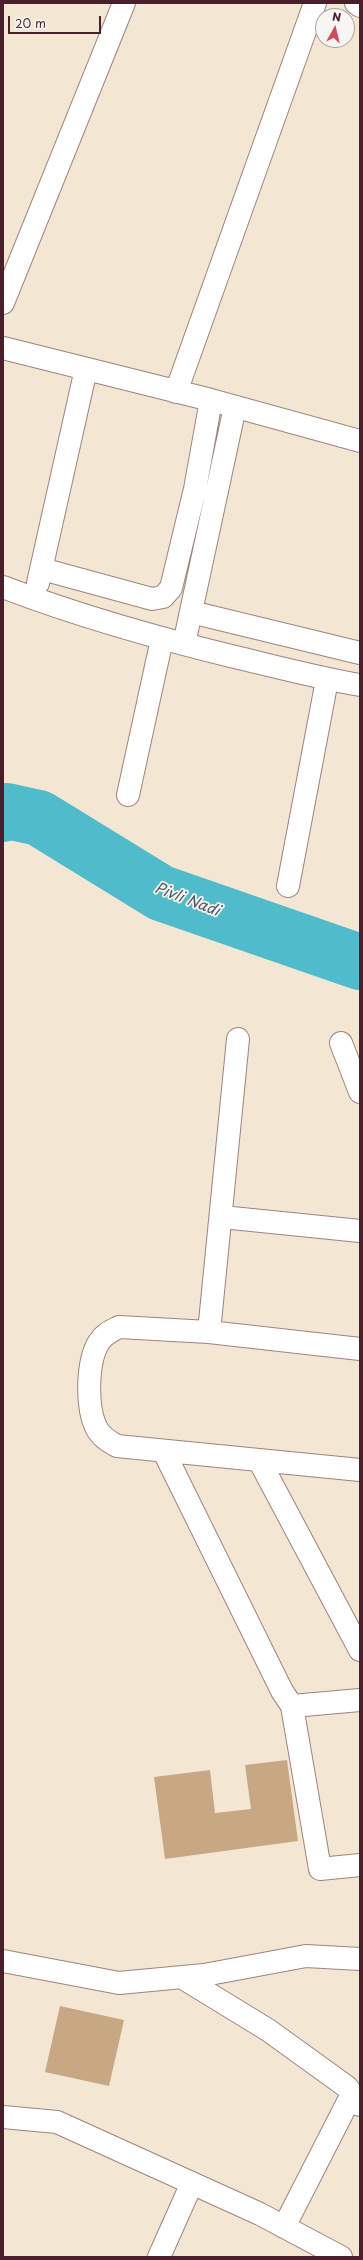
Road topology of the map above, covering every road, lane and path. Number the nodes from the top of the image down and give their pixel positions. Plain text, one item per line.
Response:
1 (124, 3) edge
2 (315, 3) edge
3 (356, 3) edge
4 (360, 6) edge
5 (3, 303) edge
6 (3, 348) edge
7 (86, 370) junction
8 (176, 392) junction
9 (211, 400) junction
10 (235, 407) junction
11 (360, 441) edge
12 (42, 569) junction
13 (3, 587) edge
14 (33, 598) junction
15 (190, 612) junction
16 (162, 639) junction
17 (184, 644) junction
18 (360, 653) edge
19 (326, 680) junction
20 (360, 685) edge
21 (128, 795) dead end
22 (288, 886) dead end
23 (238, 1039) dead end
24 (341, 1043) dead end
25 (360, 1092) edge
26 (222, 1217) junction
27 (360, 1231) edge
28 (209, 1332) junction
29 (360, 1349) edge
30 (164, 1452) junction
31 (259, 1460) junction
32 (360, 1470) edge
33 (360, 1650) edge
34 (360, 1700) edge
35 (292, 1706) junction
36 (360, 1865) edge
37 (360, 1959) edge
38 (3, 1961) edge
39 (183, 1978) junction
40 (356, 2100) edge
41 (3, 2117) edge
42 (192, 2183) junction
43 (284, 2227) junction
44 (159, 2257) edge
45 (342, 2257) edge

1 - 5 street
2 - 8 street
3 - 4 street
6 - 7 street
7 - 8 street
7 - 12 street
8 - 9 street
9 - 10 street
9 - 12 street
10 - 11 street
10 - 15 street
12 - 14 street
13 - 14 street
14 - 16 street
15 - 17 street
15 - 18 street
16 - 17 street
16 - 21 street
17 - 19 street
19 - 20 street
19 - 22 street
23 - 26 street
24 - 25 street
26 - 27 street
26 - 28 street
28 - 29 street
28 - 30 street
30 - 31 street
30 - 35 street
31 - 32 street
31 - 33 street
34 - 35 street
35 - 36 street
37 - 39 street
38 - 39 street
39 - 40 street
40 - 43 street
41 - 42 street
42 - 43 street
42 - 44 street
43 - 45 street

